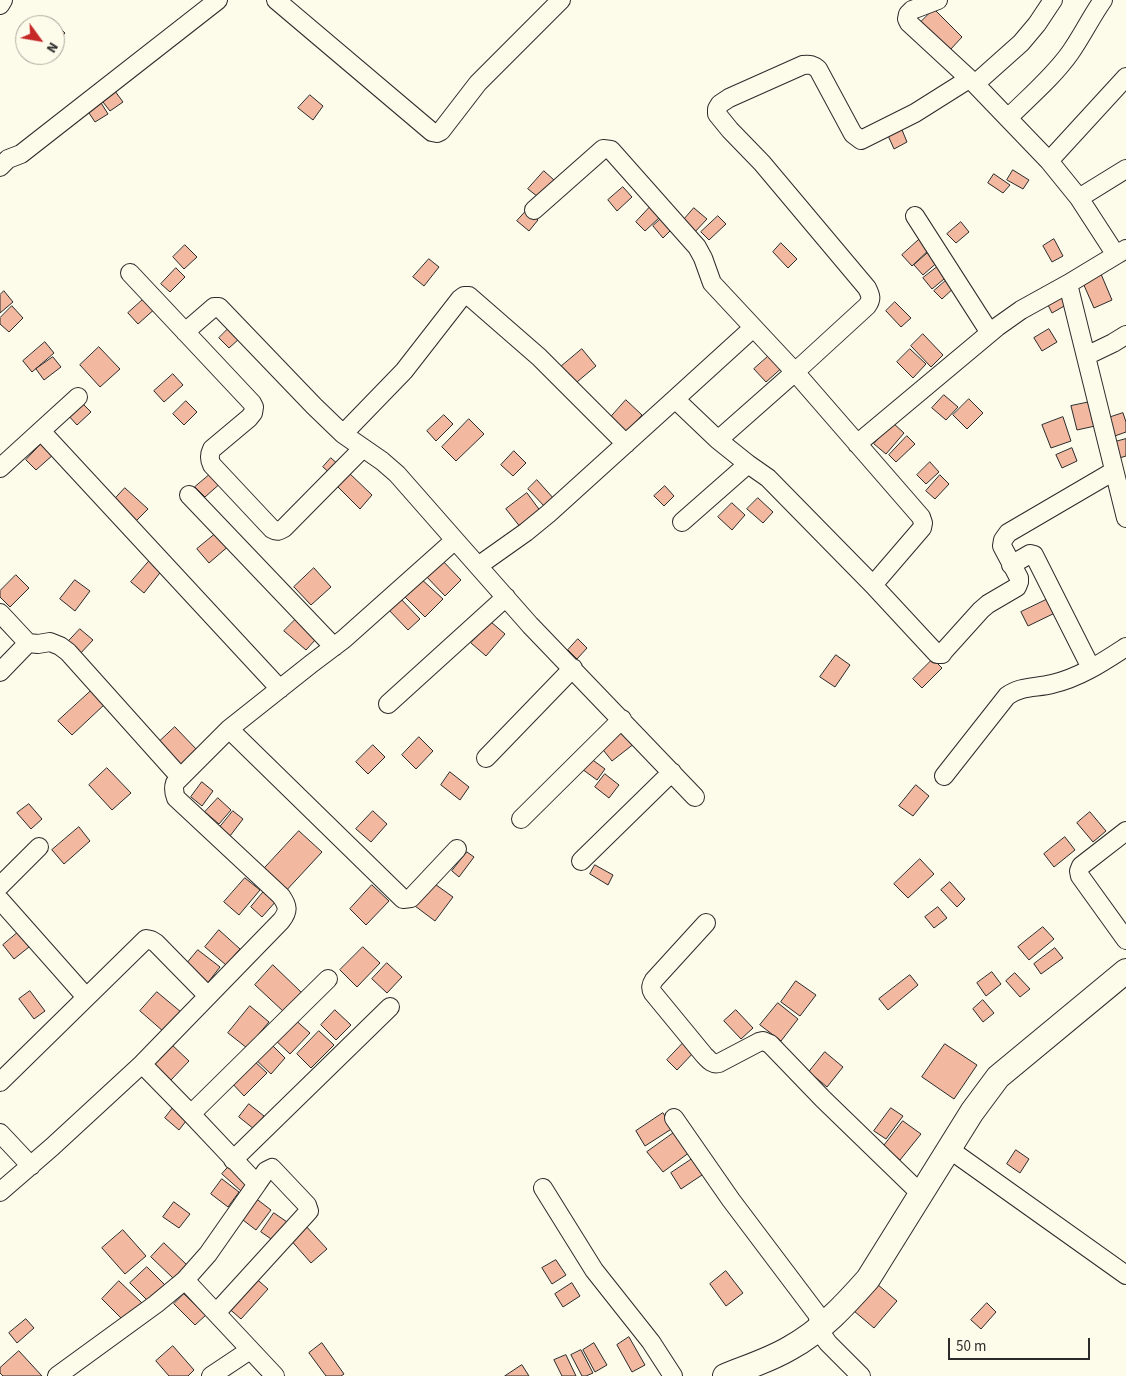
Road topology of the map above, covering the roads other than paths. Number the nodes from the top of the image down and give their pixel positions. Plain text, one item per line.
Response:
1 (3, 0) edge
2 (218, 0) edge
3 (276, 0) edge
4 (561, 0) edge
5 (938, 0) edge
6 (1053, 0) edge
7 (1103, 0) edge
8 (0, 5) edge
9 (1126, 77) edge
10 (972, 81) junction
11 (1008, 118) junction
12 (1049, 161) junction
13 (0, 167) edge
14 (1126, 169) edge
15 (1079, 198) junction
16 (534, 210) dead end
17 (915, 216) dead end
18 (1121, 252) edge
19 (130, 273) dead end
20 (1068, 284) junction
21 (753, 328) junction
22 (186, 332) junction
23 (990, 333) junction
24 (1126, 335) edge
25 (1086, 356) junction
26 (795, 372) junction
27 (78, 397) dead end
28 (675, 399) junction
29 (41, 431) junction
30 (342, 434) junction
31 (718, 440) junction
32 (626, 444) junction
33 (858, 444) junction
34 (363, 448) junction
35 (748, 464) junction
36 (0, 468) edge
37 (1114, 471) junction
38 (189, 495) dead end
39 (1126, 518) edge
40 (682, 522) dead end
41 (454, 540) junction
42 (1012, 565) junction
43 (478, 566) junction
44 (873, 584) junction
45 (506, 598) junction
46 (0, 613) edge
47 (28, 643) junction
48 (334, 647) junction
49 (1126, 647) edge
50 (573, 668) junction
51 (1091, 668) junction
52 (0, 672) edge
53 (280, 689) junction
54 (388, 704) dead end
55 (622, 719) junction
56 (229, 729) junction
57 (486, 758) dead end
58 (672, 772) junction
59 (944, 776) dead end
60 (180, 777) junction
61 (695, 797) dead end
62 (521, 819) dead end
63 (1126, 831) edge
64 (39, 847) dead end
65 (457, 849) dead end
66 (581, 861) dead end
67 (0, 886) edge
68 (0, 900) edge
69 (706, 923) dead end
70 (1126, 940) edge
71 (1126, 972) edge
72 (328, 979) dead end
73 (208, 996) junction
74 (86, 998) junction
75 (390, 1006) dead end
76 (142, 1064) junction
77 (0, 1082) edge
78 (191, 1114) junction
79 (674, 1118) dead end
80 (0, 1133) edge
81 (949, 1149) junction
82 (233, 1160) junction
83 (31, 1166) junction
84 (257, 1184) junction
85 (543, 1188) dead end
86 (0, 1192) edge
87 (921, 1194) junction
88 (1126, 1275) edge
89 (185, 1280) junction
90 (216, 1314) junction
91 (820, 1327) junction
92 (250, 1350) junction
93 (57, 1376) edge
94 (211, 1376) edge
95 (275, 1376) edge
96 (673, 1376) edge
97 (725, 1376) edge
98 (861, 1376) edge

1 - 8 street
2 - 13 street
3 - 4 street
5 - 10 street
6 - 10 street
7 - 11 street
9 - 12 street
10 - 11 street
10 - 26 street
11 - 12 street
12 - 15 street
14 - 15 street
15 - 18 street
16 - 21 street
17 - 23 street
18 - 20 street
19 - 22 street
20 - 23 street
20 - 25 street
21 - 26 street
21 - 28 street
22 - 30 street
22 - 34 street
23 - 33 street
24 - 25 street
25 - 37 street
26 - 31 street
26 - 33 street
27 - 29 street
28 - 31 street
28 - 32 street
29 - 36 street
29 - 53 street
30 - 32 street
30 - 34 street
31 - 35 street
32 - 43 street
33 - 44 street
34 - 41 street
35 - 40 street
35 - 44 street
37 - 39 street
37 - 42 street
38 - 48 street
41 - 43 street
41 - 48 street
42 - 44 street
42 - 51 street
43 - 45 street
45 - 50 street
45 - 54 street
46 - 47 street
47 - 52 street
47 - 60 street
48 - 53 street
49 - 51 street
50 - 55 street
50 - 57 street
51 - 59 street
53 - 56 street
55 - 58 street
55 - 62 street
56 - 60 street
56 - 65 street
58 - 61 street
58 - 66 street
60 - 73 street
63 - 70 street
64 - 67 street
68 - 74 street
69 - 87 street
71 - 81 street
72 - 78 street
73 - 74 street
73 - 76 street
74 - 77 street
75 - 82 street
76 - 78 street
76 - 83 street
78 - 82 street
79 - 91 street
80 - 83 street
81 - 87 street
81 - 88 street
82 - 84 street
83 - 86 street
84 - 89 street
84 - 90 street
85 - 96 street
87 - 91 street
89 - 90 street
89 - 93 street
90 - 92 street
91 - 97 street
91 - 98 street
92 - 94 street
92 - 95 street

